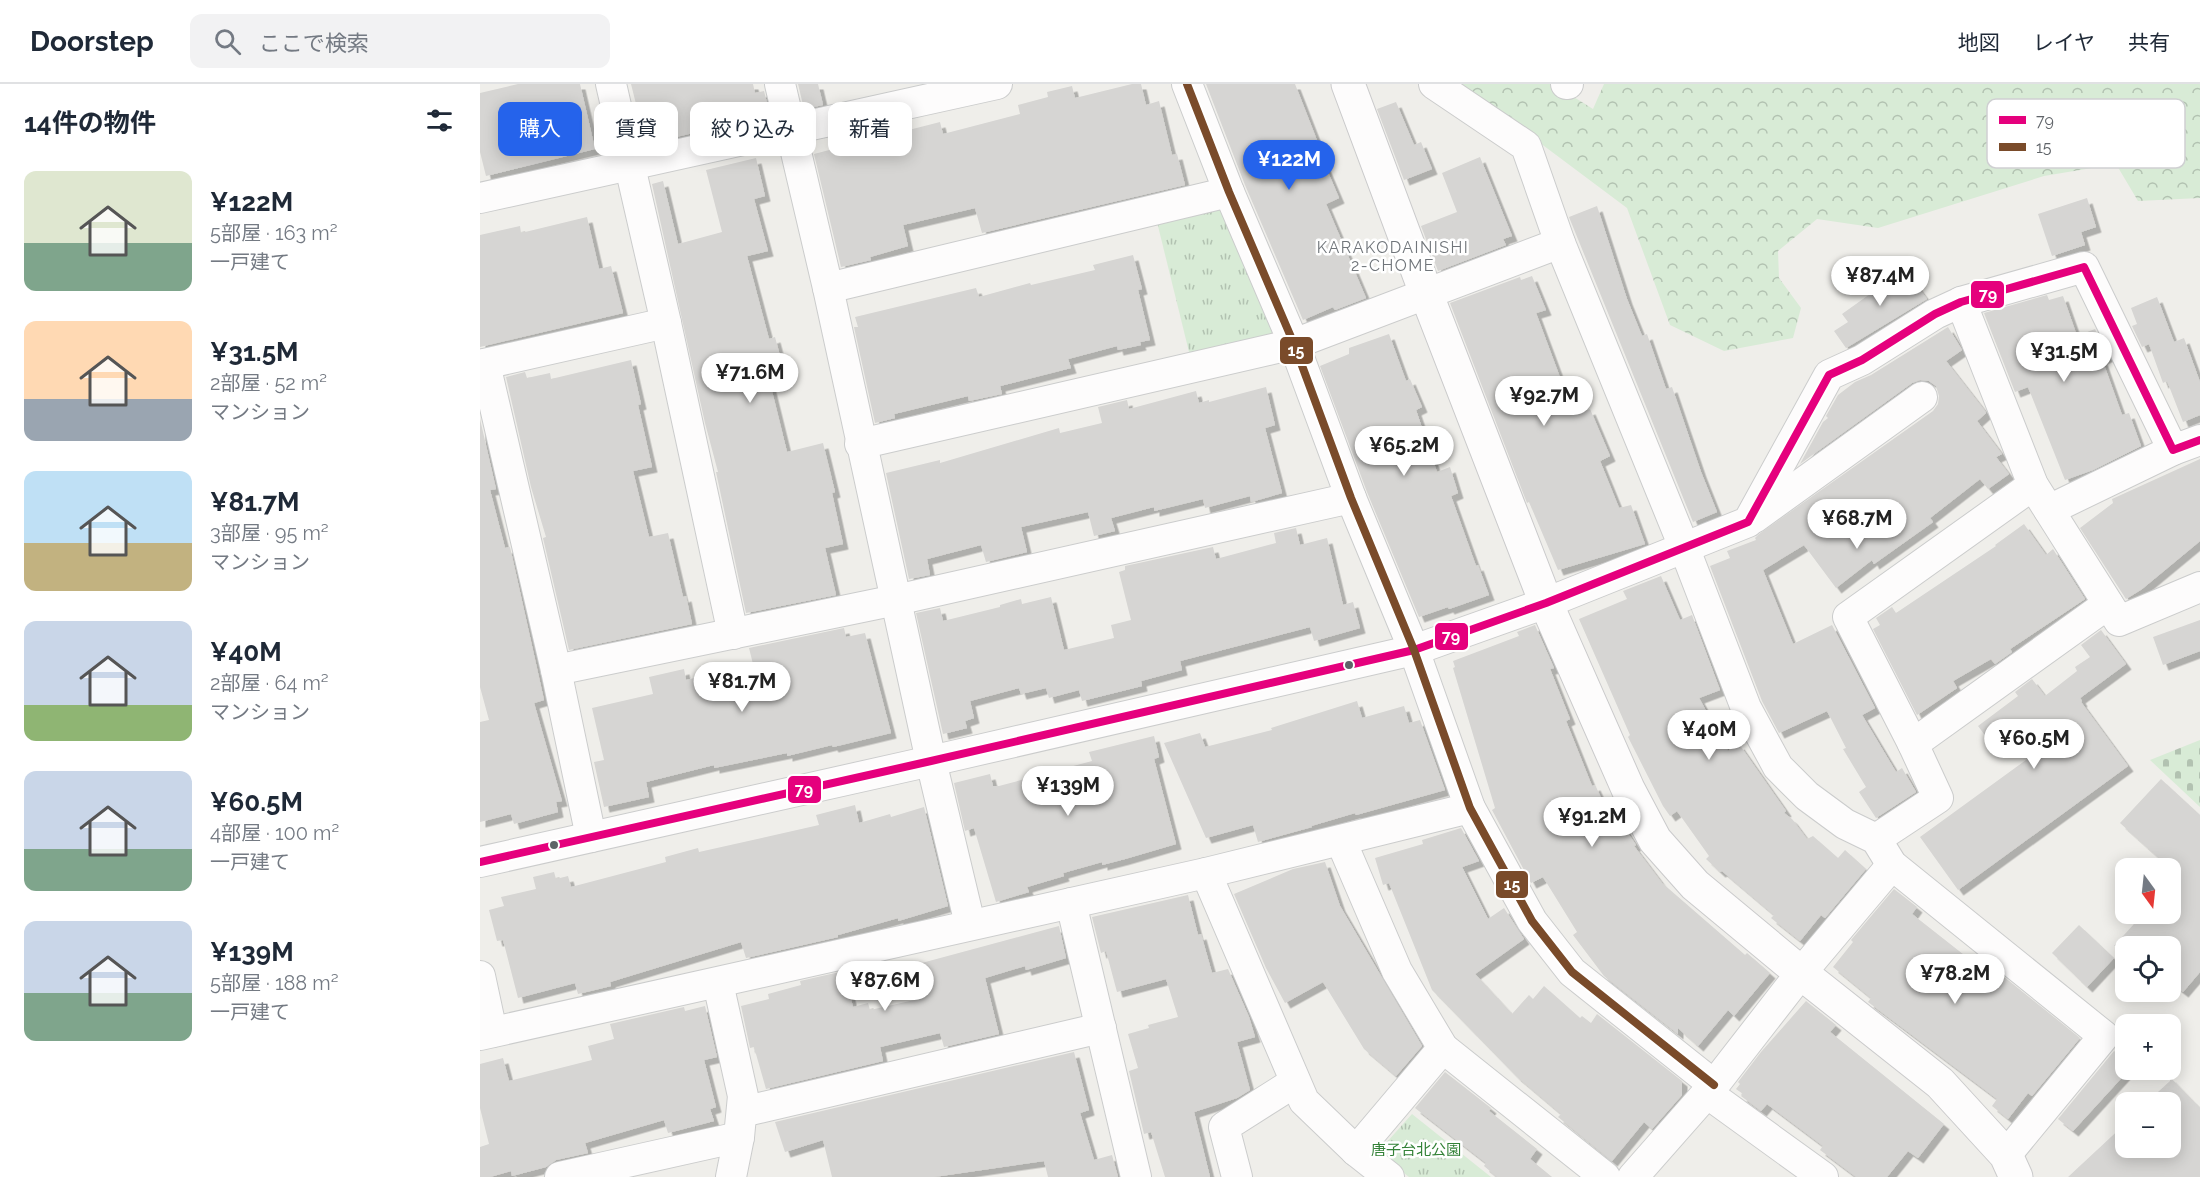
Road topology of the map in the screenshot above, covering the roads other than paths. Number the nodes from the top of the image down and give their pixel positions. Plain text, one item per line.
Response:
1 (611, 84) edge
2 (780, 84) edge
3 (998, 84) edge
4 (1187, 84) edge
5 (1348, 84) edge
6 (1434, 84) edge
7 (784, 102) edge
8 (816, 123) edge
9 (690, 152) edge
10 (796, 156) edge
11 (630, 166) junction
12 (1229, 192) junction
13 (480, 198) edge
14 (1560, 243) junction
15 (828, 288) junction
16 (1426, 293) junction
17 (1961, 302) junction
18 (666, 323) junction
19 (1294, 344) junction
20 (483, 364) edge
21 (1922, 397) dead end
22 (860, 444) junction
23 (2186, 445) edge
24 (2041, 497) junction
25 (1351, 498) junction
26 (1748, 522) junction
27 (1684, 547) junction
28 (2200, 587) edge
29 (896, 600) junction
30 (1546, 603) junction
31 (2108, 604) junction
32 (733, 634) junction
33 (1414, 650) junction
34 (556, 670) junction
35 (1913, 744) junction
36 (931, 761) junction
37 (1470, 808) junction
38 (591, 837) junction
39 (1876, 839) junction
40 (1341, 842) junction
41 (480, 862) edge
42 (1892, 865) junction
43 (1206, 873) junction
44 (1071, 903) junction
45 (970, 924) junction
46 (1801, 973) junction
47 (480, 976) edge
48 (718, 983) junction
49 (1101, 1028) junction
50 (486, 1034) edge
51 (1443, 1048) junction
52 (1295, 1082) junction
53 (1710, 1089) junction
54 (740, 1125) junction
55 (1356, 1151) junction
56 (2011, 1166) edge
57 (560, 1177) edge
58 (731, 1177) edge
59 (1136, 1177) edge
60 (1237, 1177) edge
61 (1389, 1177) edge
62 (1605, 1177) edge
63 (1633, 1177) edge
64 (1823, 1177) edge

1 - 11 street
2 - 7 street
3 - 8 street
4 - 12 street
5 - 16 street
6 - 14 street
9 - 11 street
10 - 15 street
11 - 13 street
11 - 18 street
12 - 15 street
12 - 19 street
14 - 16 street
14 - 27 street
15 - 22 street
16 - 19 street
16 - 30 street
17 - 23 street
17 - 24 street
17 - 26 street
18 - 20 street
18 - 32 street
19 - 22 street
19 - 25 street
20 - 34 street
21 - 26 street
22 - 29 street
23 - 24 street
24 - 31 street
24 - 35 street
25 - 29 street
25 - 33 street
26 - 27 street
27 - 30 street
27 - 39 street
28 - 31 street
29 - 32 street
29 - 36 street
30 - 33 street
30 - 46 street
31 - 35 street
32 - 34 street
33 - 36 street
33 - 37 street
34 - 38 street
35 - 39 street
36 - 38 street
36 - 45 street
37 - 40 street
37 - 53 street
38 - 41 street
39 - 42 street
40 - 43 street
40 - 51 street
42 - 46 street
42 - 56 street
43 - 44 street
43 - 52 street
44 - 45 street
44 - 49 street
45 - 48 street
46 - 53 street
46 - 56 street
47 - 50 street
48 - 50 street
48 - 54 street
49 - 54 street
49 - 59 street
51 - 55 street
51 - 62 street
52 - 55 street
52 - 60 street
53 - 63 street
53 - 64 street
54 - 57 street
54 - 58 street
55 - 61 street

